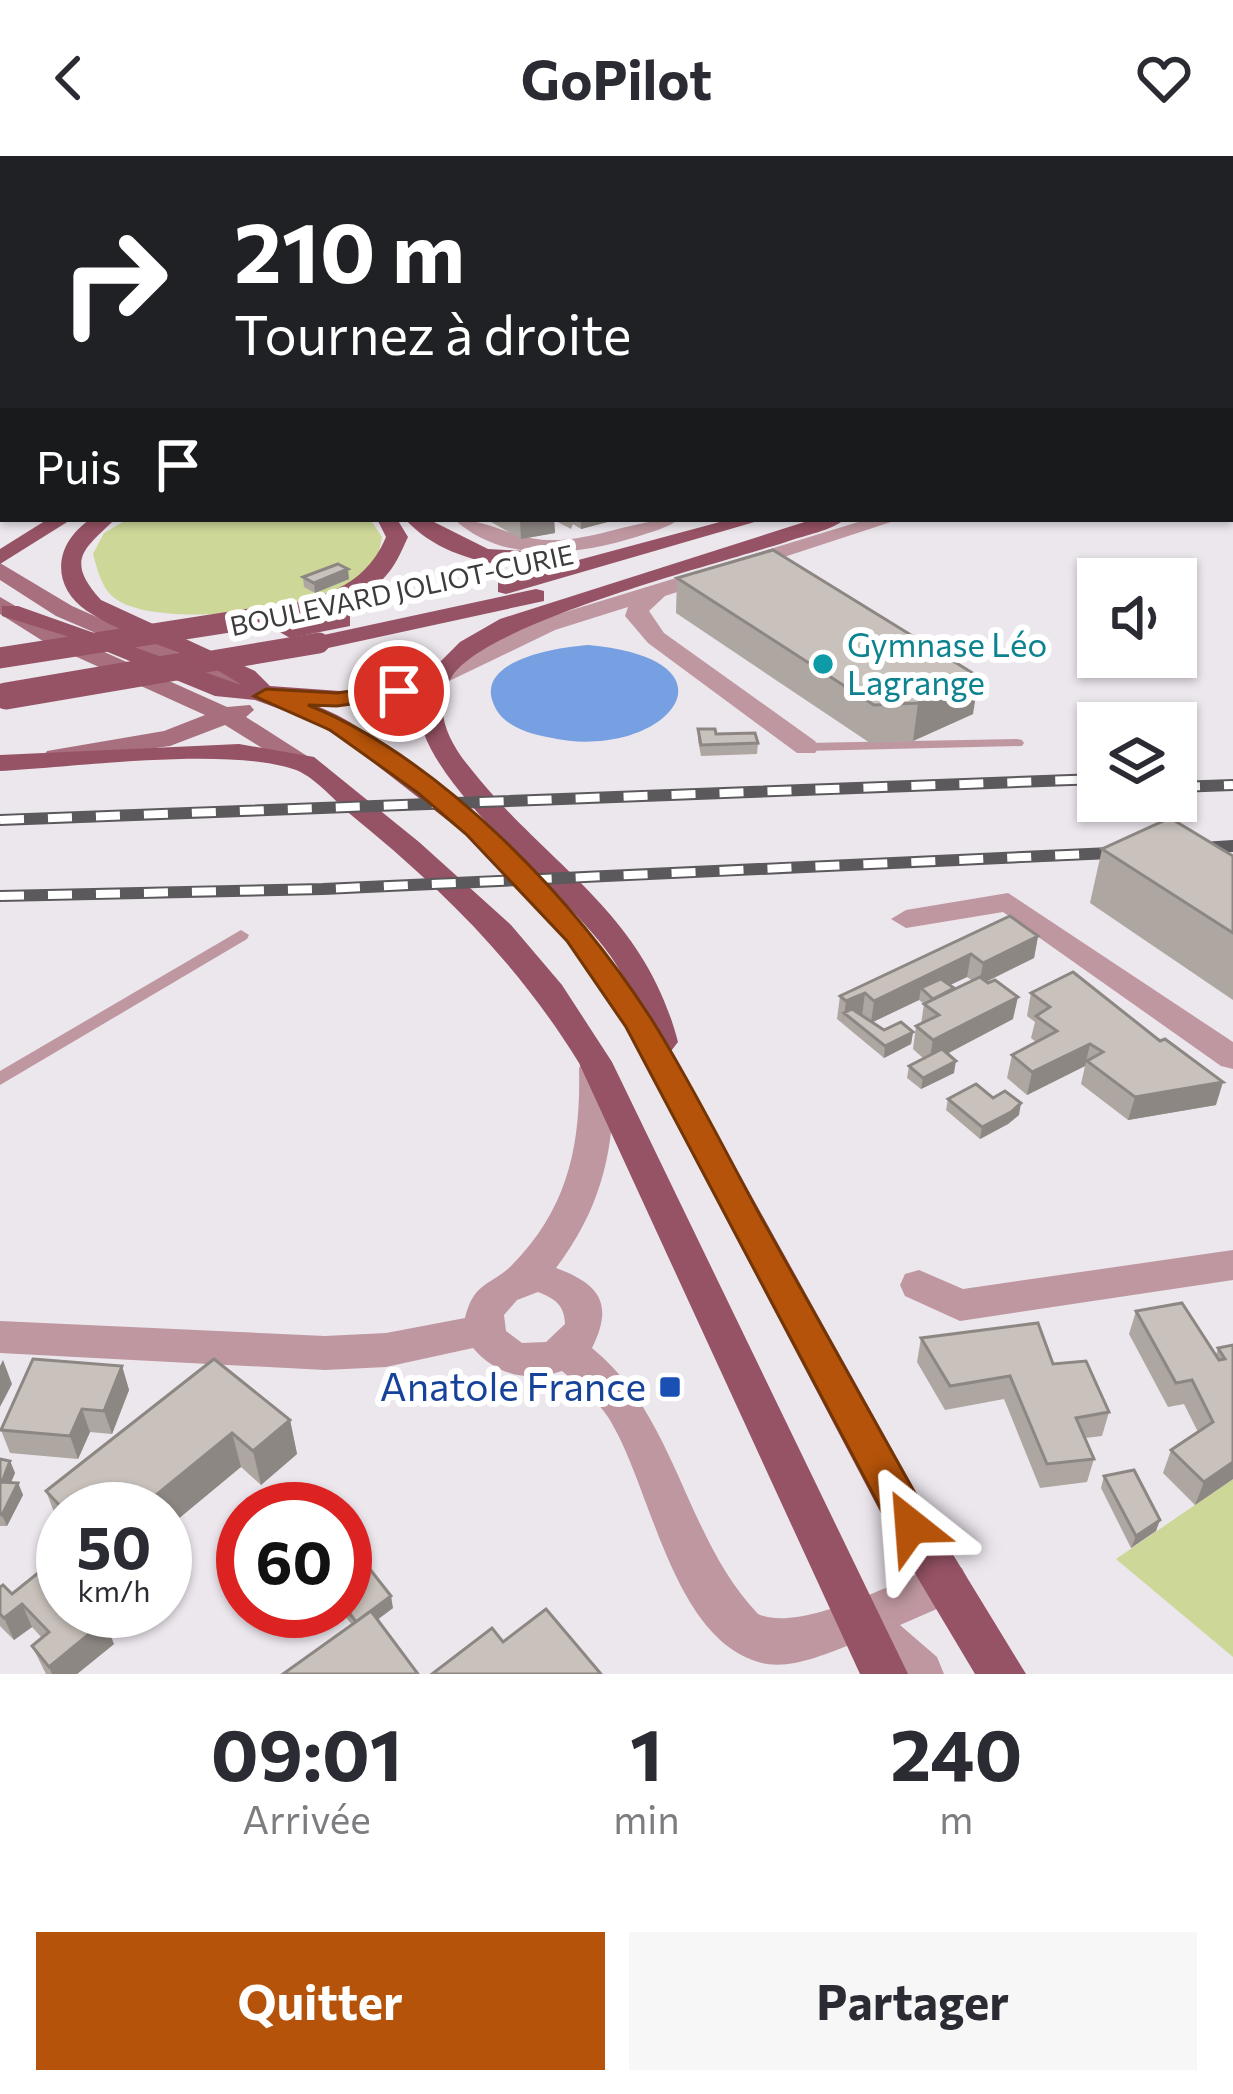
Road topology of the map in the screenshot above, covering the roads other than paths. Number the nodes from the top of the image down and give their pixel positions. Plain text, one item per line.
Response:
1 (57, 522) edge
2 (101, 522) edge
3 (389, 522) edge
4 (420, 522) edge
5 (471, 522) edge
6 (658, 522) edge
7 (731, 522) edge
8 (744, 522) edge
9 (802, 522) edge
10 (827, 522) edge
11 (881, 522) edge
12 (0, 558) edge
13 (0, 571) edge
14 (656, 594) junction
15 (5, 608) edge
16 (548, 625) junction
17 (656, 638) junction
18 (0, 658) edge
19 (438, 677) junction
20 (2, 690) edge
21 (266, 696) junction
22 (229, 717) junction
23 (1017, 742) dead end
24 (806, 748) joint
25 (10, 763) edge
26 (305, 763) junction
27 (906, 919) dead end
28 (242, 935) dead end
29 (1233, 1058) edge
30 (595, 1062) junction
31 (0, 1079) edge
32 (672, 1085) junction
33 (1233, 1265) edge
34 (522, 1280) junction
35 (919, 1285) dead end
36 (484, 1330) junction
37 (0, 1337) edge
38 (568, 1352) junction
39 (946, 1583) junction
40 (859, 1620) junction
41 (884, 1674) edge
42 (920, 1674) edge
43 (1002, 1674) edge

1 - 12 main road
2 - 21 main road
3 - 18 main road, bridge
4 - 7 main road
5 - 6 street
8 - 20 main road, BOULEVARD JOLIOT-CURIE
9 - 20 main road, BOULEVARD JOLIOT-CURIE, bridge
10 - 19 main road
11 - 14 street
13 - 21 main road
14 - 16 street
14 - 17 street
15 - 21 main road
15 - 22 main road
16 - 17 street
16 - 19 street
17 - 24 street
19 - 21 main road
19 - 32 main road
21 - 22 main road
21 - 32 main road
22 - 25 main road
22 - 26 main road
23 - 24 lane
25 - 26 main road
26 - 30 main road
27 - 29 street
28 - 31 lane
30 - 34 street
30 - 40 main road
32 - 39 main road
33 - 35 street
34 - 36 street
34 - 38 street
36 - 37 street
36 - 38 street
38 - 40 street
39 - 40 street
39 - 43 main road
40 - 41 main road
40 - 42 street

